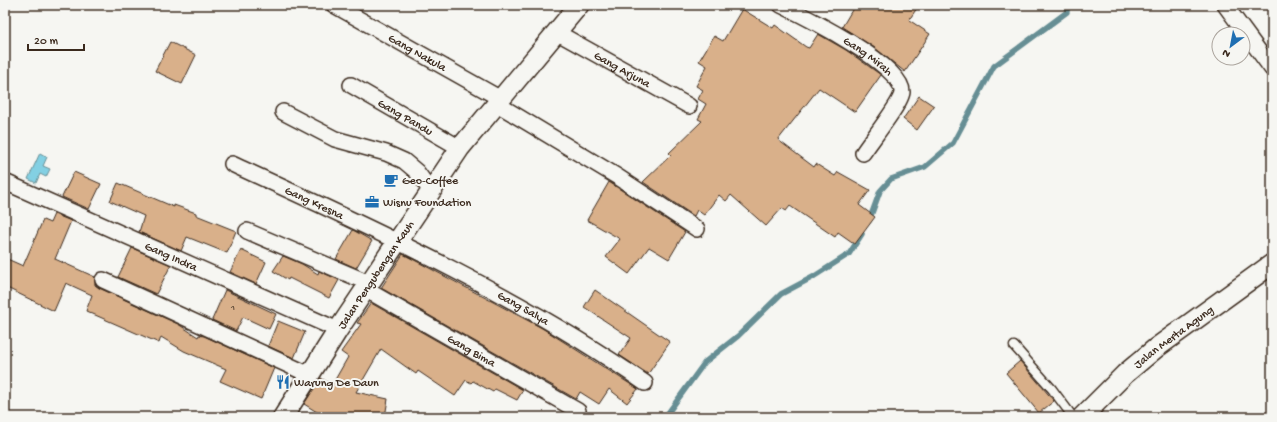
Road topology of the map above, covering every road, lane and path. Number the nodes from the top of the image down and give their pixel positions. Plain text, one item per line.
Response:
1 (334, 5) edge
2 (579, 5) edge
3 (781, 5) edge
4 (1225, 5) edge
5 (556, 32) junction
6 (1272, 69) edge
7 (351, 85) dead end
8 (499, 101) junction
9 (689, 106) dead end
10 (284, 112) dead end
11 (460, 148) junction
12 (863, 153) dead end
13 (232, 164) dead end
14 (5, 182) edge
15 (431, 191) junction
16 (697, 229) dead end
17 (246, 231) dead end
18 (397, 241) junction
19 (1272, 264) edge
20 (103, 280) dead end
21 (367, 286) junction
22 (338, 330) junction
23 (1014, 346) dead end
24 (310, 375) junction
25 (645, 383) dead end
26 (578, 411) dead end
27 (284, 417) edge
28 (1073, 417) edge
29 (1082, 417) edge

1 - 8 street, Gang Nakula
2 - 5 street, Jalan Pengubengan Kauh
3 - 12 street, Gang Mirah
4 - 6 street
5 - 8 street, Jalan Pengubengan Kauh
5 - 9 street, Gang Arjuna
7 - 11 street, Gang Pandu
8 - 11 street, Jalan Pengubengan Kauh
8 - 16 street, Gang Nakula
10 - 15 street
11 - 15 street, Jalan Pengubengan Kauh
13 - 18 street, Gang Kresna
14 - 22 street, Gang Indra
15 - 18 street, Jalan Pengubengan Kauh
17 - 21 street
18 - 21 street, Jalan Pengubengan Kauh
18 - 25 street, Gang Salya
19 - 29 street, Jalan Merta Agung
20 - 24 street
21 - 22 street, Jalan Pengubengan Kauh
21 - 26 street, Gang Bima
22 - 24 street, Jalan Pengubengan Kauh
23 - 28 lane
24 - 27 street, Jalan Pengubengan Kauh

